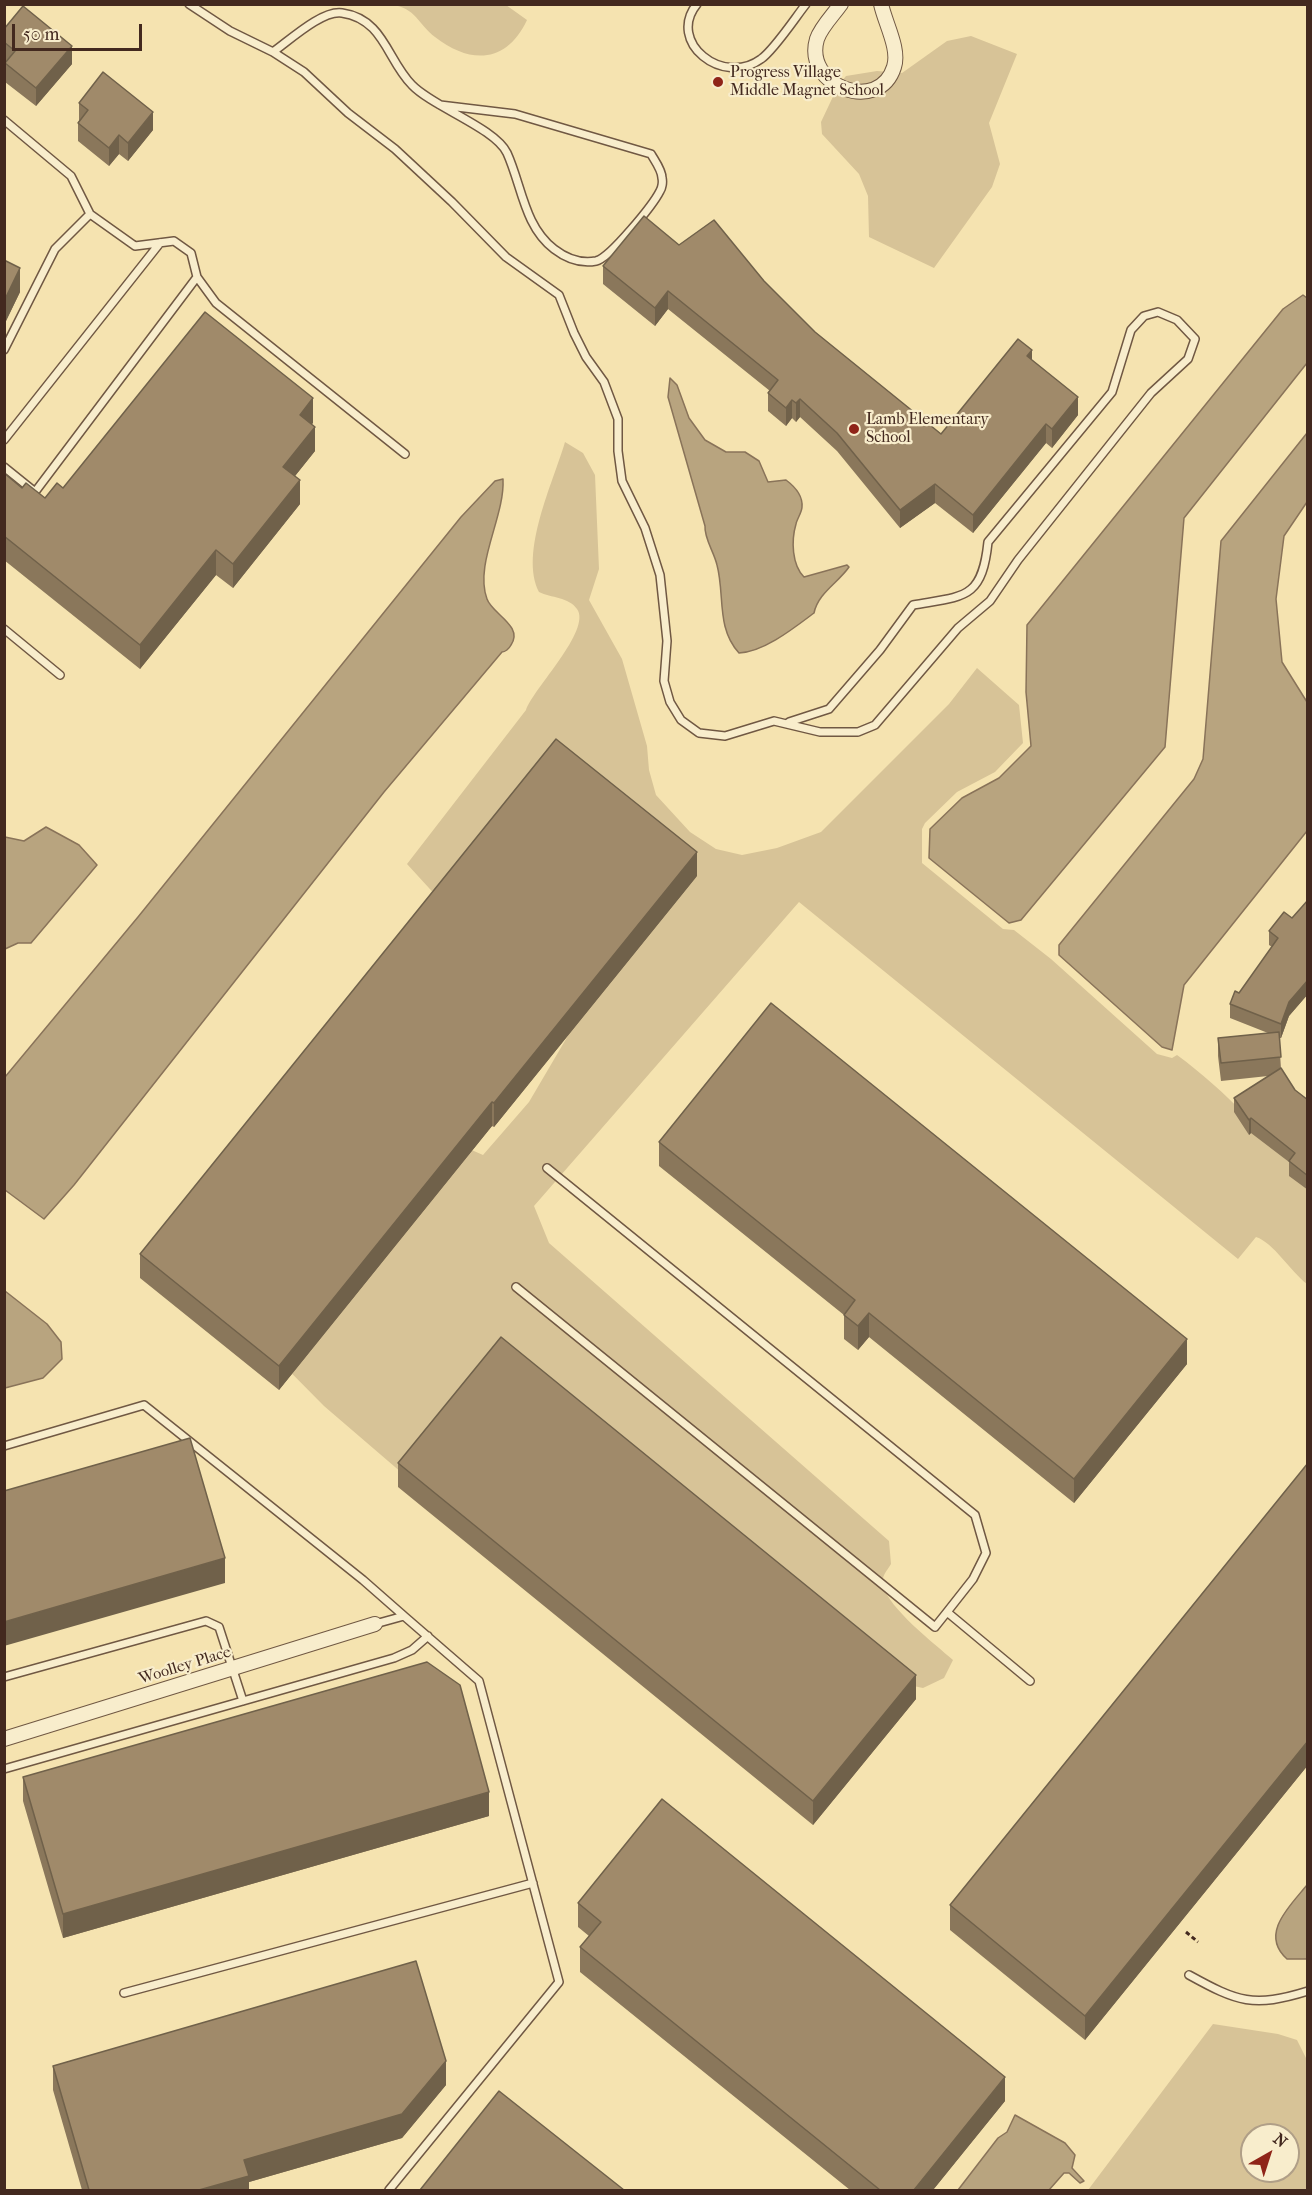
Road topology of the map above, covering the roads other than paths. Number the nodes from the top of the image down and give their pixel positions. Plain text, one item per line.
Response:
1 (189, 4) edge
2 (697, 4) edge
3 (806, 4) edge
4 (841, 4) edge
5 (881, 4) edge
6 (273, 52) junction
7 (440, 105) junction
8 (4, 120) edge
9 (90, 214) junction
10 (160, 243) junction
11 (197, 277) junction
12 (4, 350) edge
13 (4, 440) edge
14 (405, 454) dead end
15 (4, 467) edge
16 (4, 629) edge
17 (60, 675) dead end
18 (789, 722) junction
19 (547, 1168) dead end
20 (516, 1287) dead end
21 (4, 1446) edge
22 (947, 1612) junction
23 (404, 1616) junction
24 (375, 1624) joint
25 (428, 1636) junction
26 (234, 1668) junction
27 (4, 1677) edge
28 (1030, 1681) dead end
29 (243, 1701) junction
30 (4, 1739) edge
31 (4, 1769) edge
32 (533, 1883) junction
33 (1189, 1976) dead end
34 (1308, 1990) edge
35 (124, 1994) dead end
36 (388, 2190) edge

1 - 6 lane
2 - 3 lane
4 - 5 street
6 - 7 lane
6 - 18 lane
7 - 7 lane
8 - 9 lane
9 - 10 lane
9 - 12 lane
10 - 11 lane
10 - 13 lane
11 - 14 lane
11 - 15 lane
16 - 17 lane
18 - 18 lane
19 - 22 lane
20 - 22 lane
21 - 23 lane
22 - 28 lane
23 - 24 lane
23 - 25 lane
24 - 26 street, Woolley Place
25 - 29 lane
25 - 32 lane
26 - 27 lane
26 - 29 lane
26 - 30 street, Woolley Place
29 - 31 lane
32 - 35 lane
32 - 36 lane
33 - 34 lane

